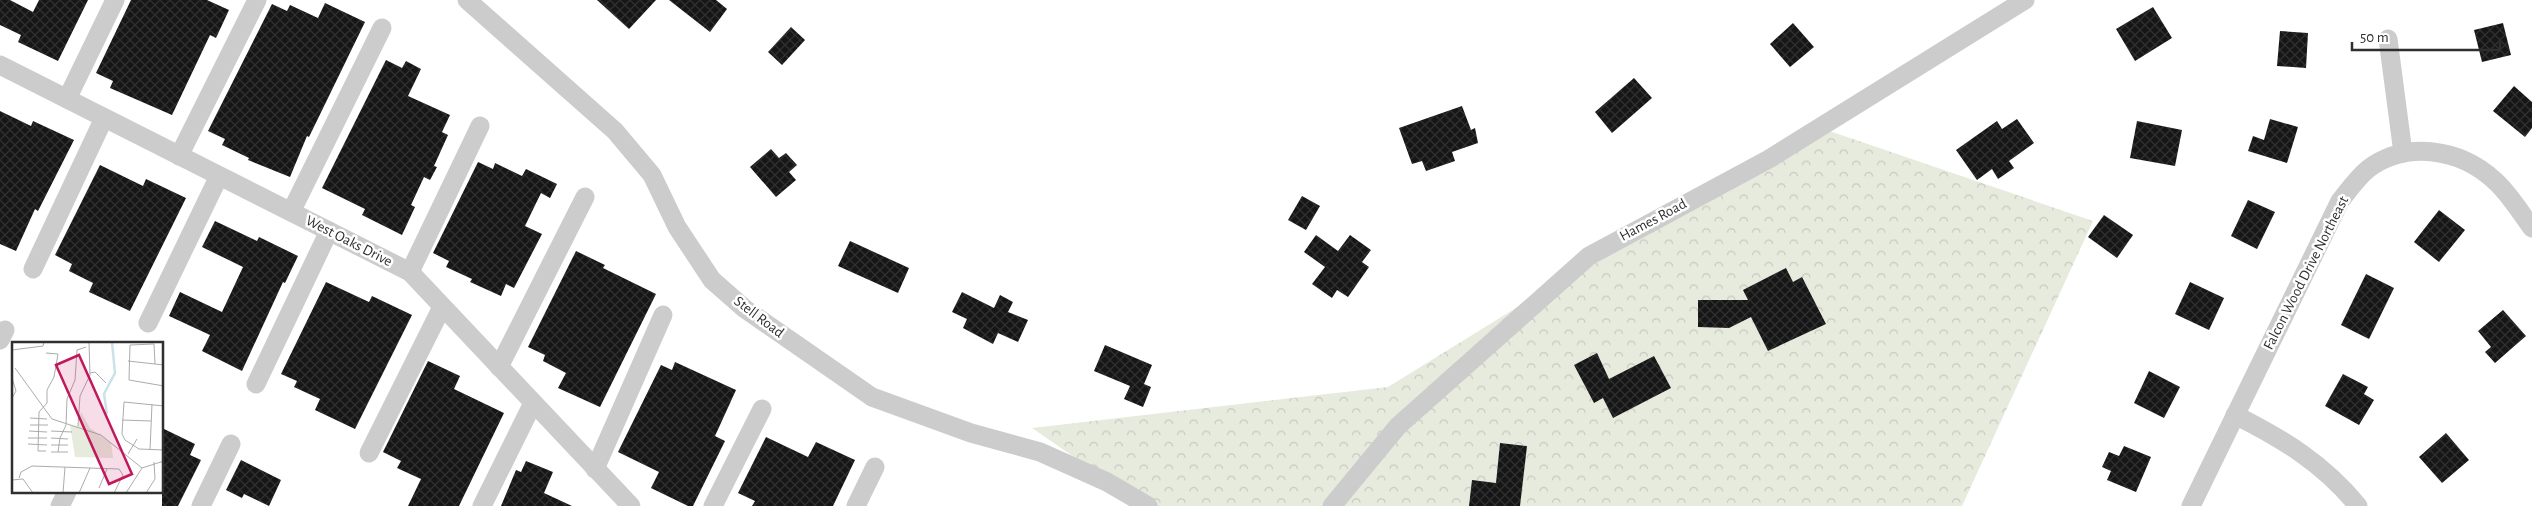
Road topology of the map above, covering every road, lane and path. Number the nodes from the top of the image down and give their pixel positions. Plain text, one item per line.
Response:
1 (115, 0) edge
2 (257, 0) edge
3 (467, 0) edge
4 (2024, 0) edge
5 (382, 28) dead end
6 (2388, 38) dead end
7 (0, 66) edge
8 (67, 99) junction
9 (104, 118) junction
10 (480, 126) dead end
11 (2403, 153) junction
12 (179, 156) junction
13 (219, 176) junction
14 (585, 197) dead end
15 (291, 212) junction
16 (2532, 228) edge
17 (329, 231) junction
18 (33, 270) dead end
19 (410, 272) junction
20 (442, 307) junction
21 (663, 314) dead end
22 (148, 323) dead end
23 (499, 367) junction
24 (256, 384) dead end
25 (533, 403) junction
26 (762, 409) dead end
27 (2235, 415) junction
28 (231, 444) dead end
29 (369, 453) dead end
30 (875, 467) dead end
31 (595, 469) junction
32 (66, 494) edge
33 (625, 504) edge
34 (60, 506) edge
35 (201, 506) edge
36 (482, 506) edge
37 (713, 506) edge
38 (856, 506) edge
39 (1148, 506) edge
40 (1332, 506) edge
41 (2191, 506) edge
42 (2358, 506) edge

1 - 8 street
2 - 12 street
3 - 39 street, Stell Road
4 - 40 street, Hames Road
5 - 15 street
6 - 11 street
7 - 8 street, West Oaks Drive
8 - 9 street, West Oaks Drive
9 - 12 street, West Oaks Drive
9 - 18 street
10 - 19 street
11 - 16 street, Falcon Wood Drive Northeast
11 - 27 street, Falcon Wood Drive Northeast
12 - 13 street, West Oaks Drive
13 - 15 street, West Oaks Drive
13 - 22 street
14 - 23 street
15 - 17 street, West Oaks Drive
17 - 19 street, West Oaks Drive
17 - 24 street
19 - 20 street, West Oaks Drive
20 - 23 street, West Oaks Drive
20 - 29 street
21 - 31 street
23 - 25 street, West Oaks Drive
25 - 31 street, West Oaks Drive
25 - 36 street
26 - 37 street
27 - 41 street, Falcon Wood Drive Northeast
27 - 42 street
28 - 35 street
30 - 38 street
31 - 33 street, West Oaks Drive
32 - 34 street

